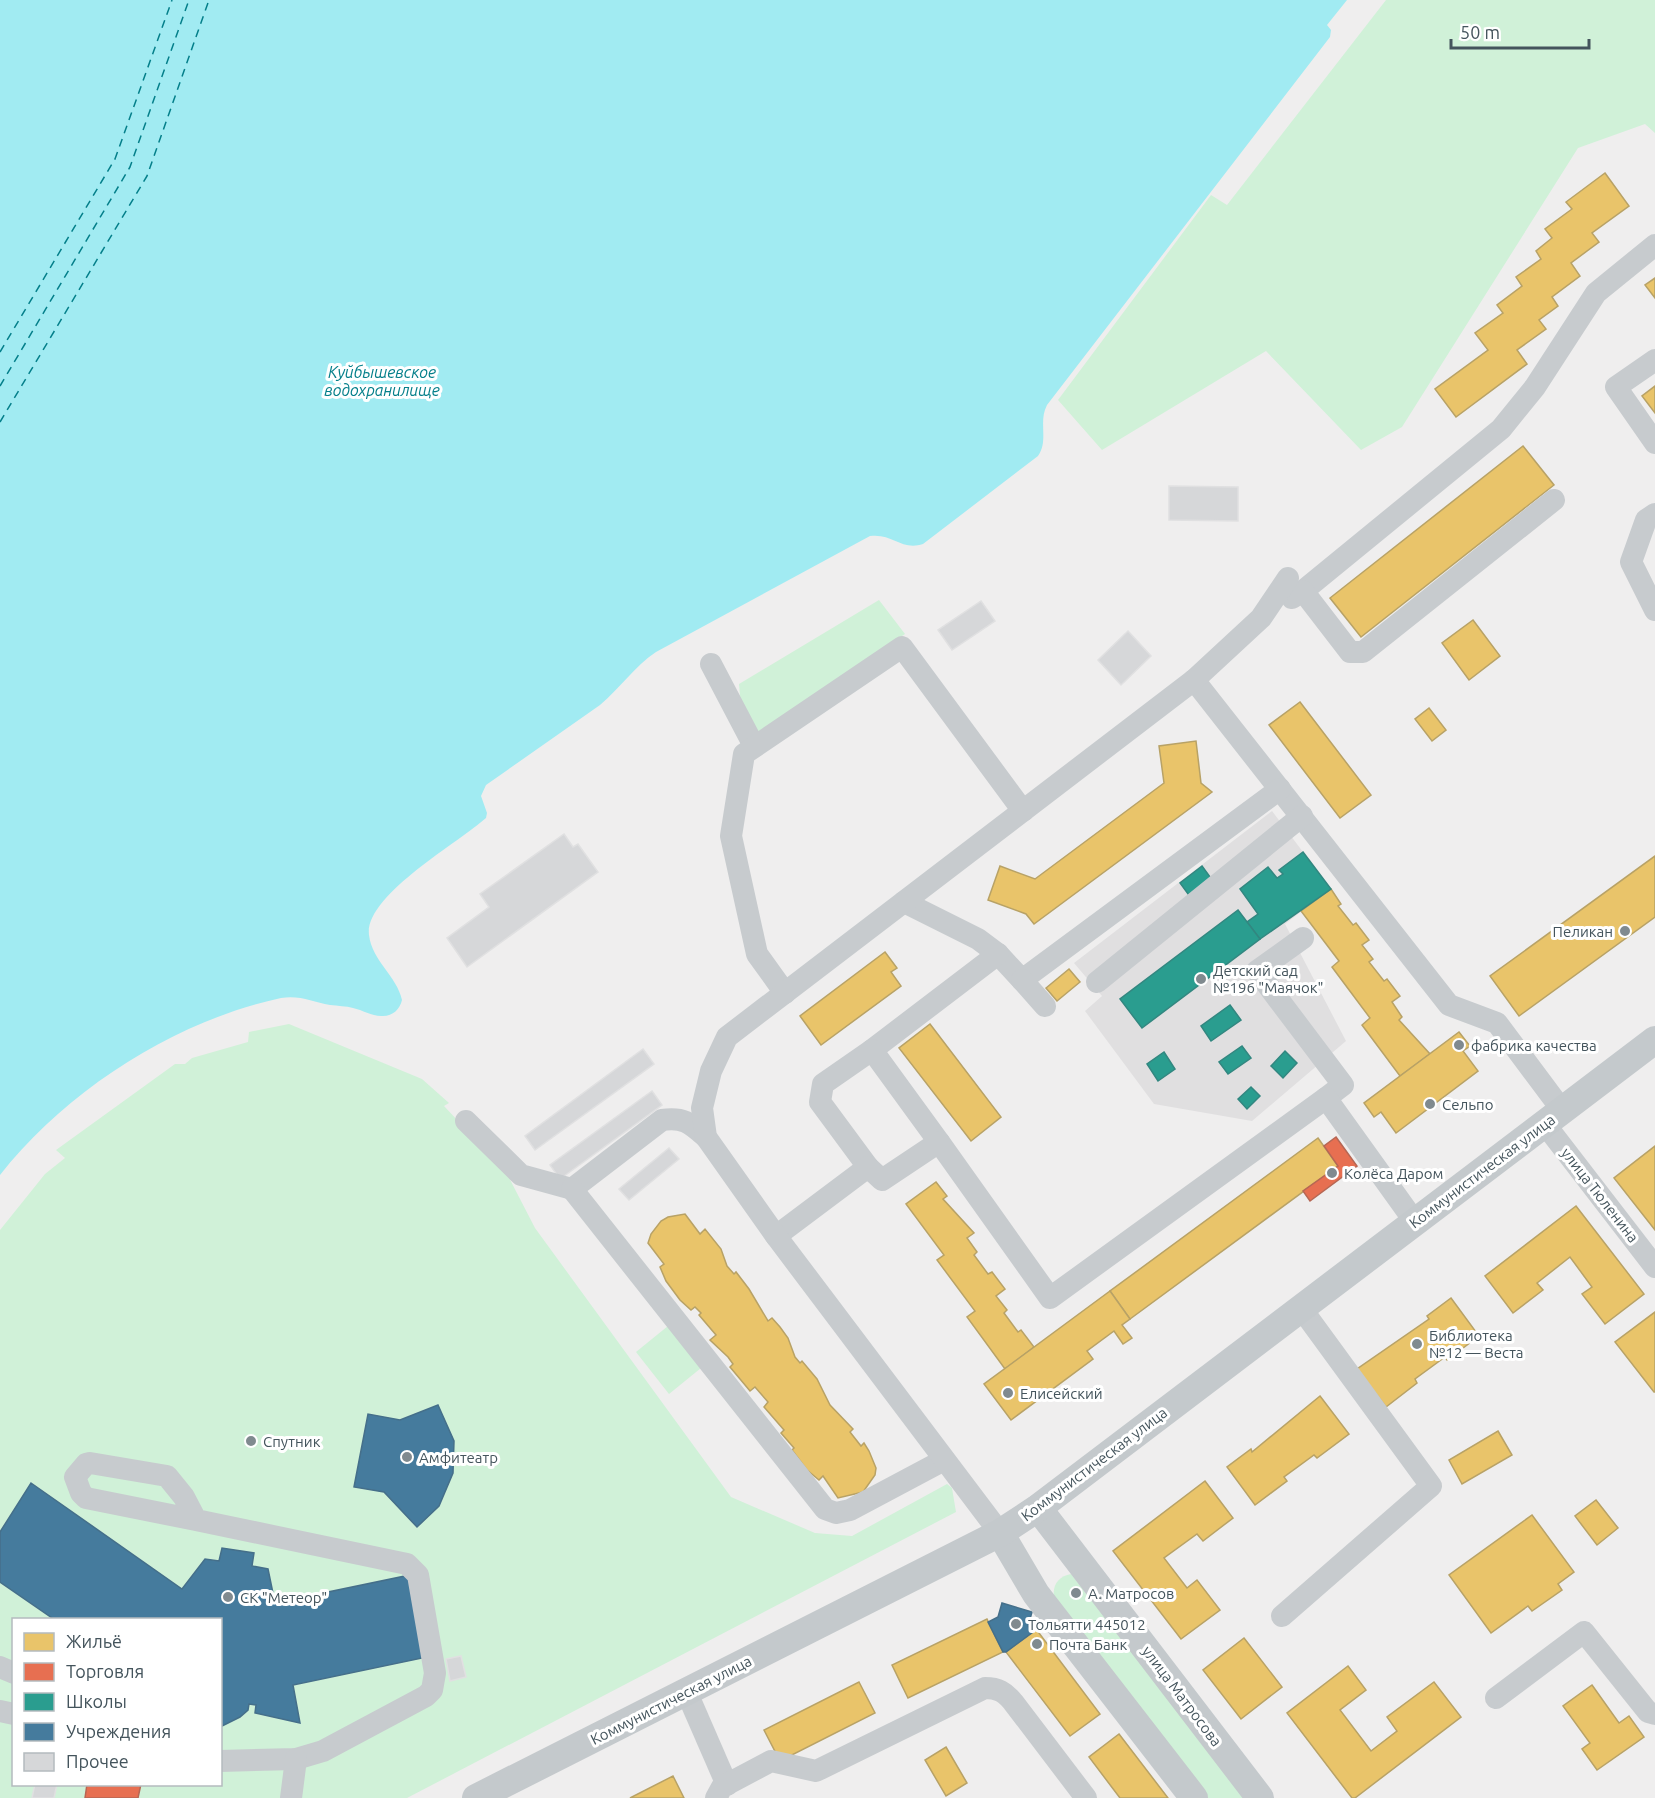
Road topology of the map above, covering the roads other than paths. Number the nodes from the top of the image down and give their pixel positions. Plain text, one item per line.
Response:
1 (1655, 245) edge
2 (1655, 360) edge
3 (1655, 442) edge
4 (1554, 500) dead end
5 (1655, 514) edge
6 (1296, 585) junction
7 (1655, 610) edge
8 (711, 664) dead end
9 (1194, 680) junction
10 (754, 746) junction
11 (1280, 789) junction
12 (1023, 811) junction
13 (1302, 816) junction
14 (904, 902) junction
15 (1303, 938) dead end
16 (998, 954) junction
17 (1022, 980) junction
18 (1097, 982) dead end
19 (785, 993) junction
20 (1045, 1006) dead end
21 (1655, 1040) edge
22 (872, 1050) junction
23 (1326, 1098) junction
24 (1553, 1116) junction
25 (466, 1121) dead end
26 (706, 1137) junction
27 (939, 1142) junction
28 (868, 1167) junction
29 (572, 1189) junction
30 (1415, 1222) junction
31 (776, 1236) junction
32 (1655, 1267) edge
33 (1301, 1308) junction
34 (944, 1460) junction
35 (1038, 1508) junction
36 (196, 1520) junction
37 (1000, 1533) junction
38 (1282, 1616) dead end
39 (687, 1693) junction
40 (1496, 1698) dead end
41 (1655, 1714) edge
42 (296, 1759) junction
43 (222, 1761) edge
44 (722, 1792) edge
45 (291, 1798) edge
46 (476, 1798) edge
47 (1086, 1798) edge
48 (1194, 1798) edge
49 (1260, 1798) edge

1 - 6 street
2 - 3 street
4 - 6 street
5 - 7 street
6 - 9 street
8 - 10 street
9 - 11 street, улица Тюленина
9 - 12 street
10 - 12 street
10 - 19 street
11 - 13 street, улица Тюленина
11 - 17 street
12 - 14 street
13 - 18 street
13 - 24 street, улица Тюленина
14 - 16 street
14 - 19 street
15 - 23 street
16 - 17 street
16 - 22 street
17 - 20 street
19 - 26 street
21 - 24 main road, Коммунистическая улица
22 - 27 street
22 - 28 street
23 - 27 street
23 - 30 street
24 - 30 main road, Коммунистическая улица
24 - 32 street, улица Тюленина
25 - 29 street
26 - 29 street
26 - 31 street
27 - 28 street
28 - 31 street
29 - 34 street
30 - 33 main road, Коммунистическая улица
31 - 34 street
33 - 35 main road, Коммунистическая улица
33 - 38 street
34 - 37 street
35 - 37 main road, Коммунистическая улица
35 - 49 main road, улица Матросова
36 - 36 street
36 - 42 street
37 - 39 main road, Коммунистическая улица
37 - 48 main road
39 - 44 street
39 - 46 main road, Коммунистическая улица
40 - 41 street
42 - 43 street
42 - 45 street
44 - 47 street

